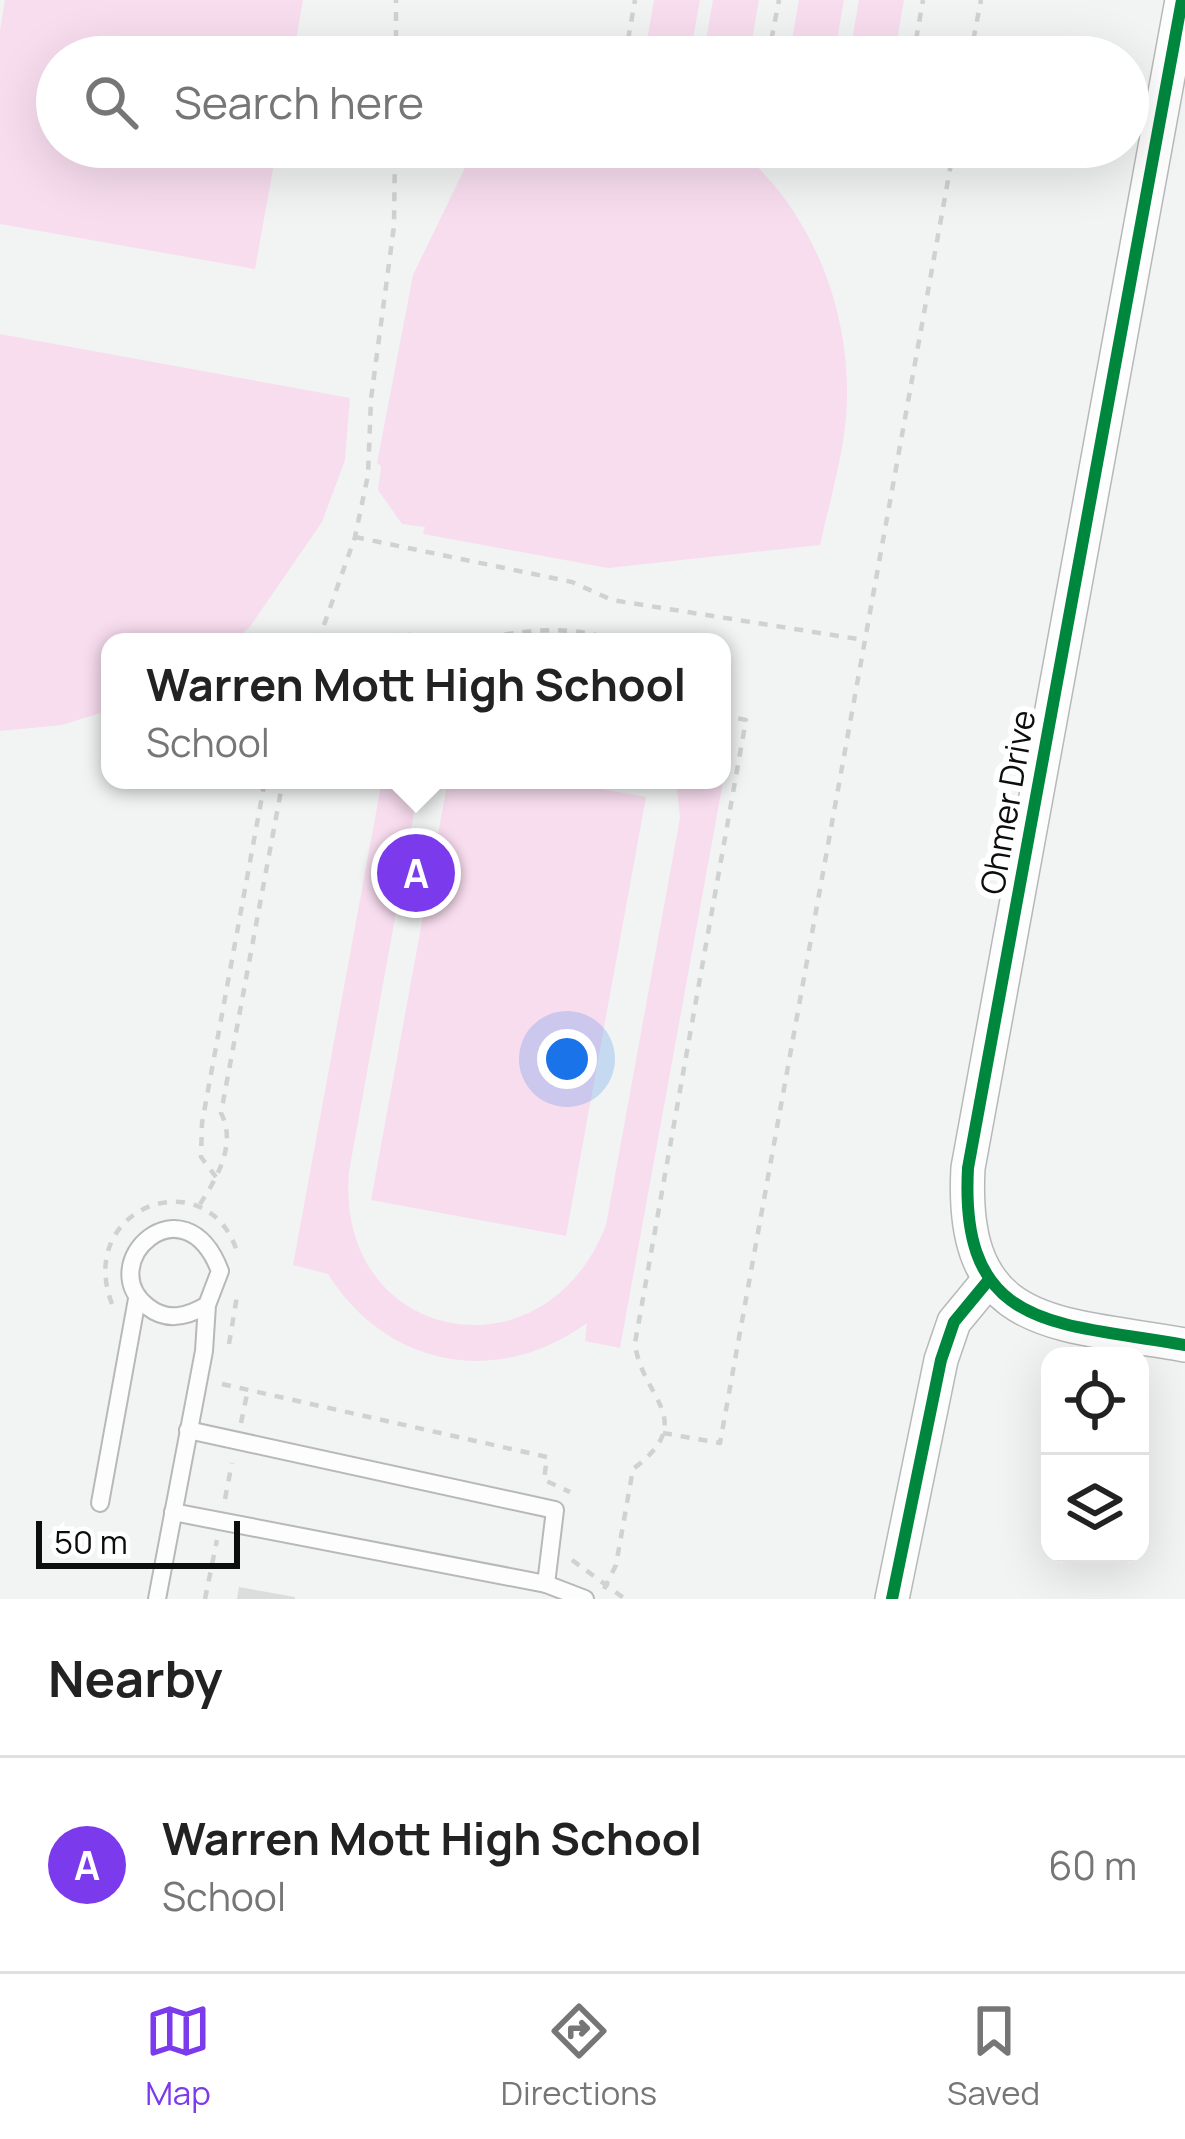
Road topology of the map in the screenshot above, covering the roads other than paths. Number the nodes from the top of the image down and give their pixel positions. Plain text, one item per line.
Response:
1 (1181, 0) edge
2 (987, 1282) junction
3 (137, 1299) junction
4 (207, 1305) junction
5 (1185, 1346) edge
6 (188, 1430) junction
7 (100, 1503) dead end
8 (173, 1511) junction
9 (546, 1584) junction
10 (157, 1599) edge
11 (585, 1599) edge
12 (892, 1599) edge

1 - 2 street, Ohmer Drive
2 - 5 street
2 - 12 street
3 - 4 lane
3 - 4 lane
3 - 7 lane
4 - 6 lane
6 - 8 lane
6 - 9 lane
8 - 9 lane
8 - 10 lane
9 - 11 lane

